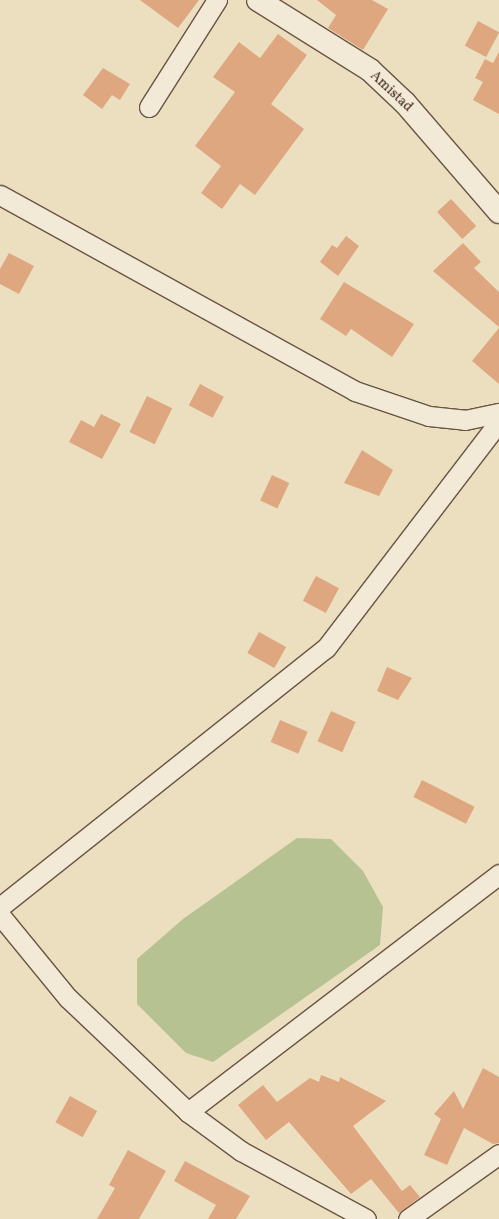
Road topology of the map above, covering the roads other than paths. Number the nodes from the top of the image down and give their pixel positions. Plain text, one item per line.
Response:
1 (217, 0) edge
2 (258, 0) edge
3 (149, 107) dead end
4 (0, 195) edge
5 (499, 212) edge
6 (499, 414) edge
7 (499, 422) edge
8 (499, 874) edge
9 (0, 907) edge
10 (0, 915) edge
11 (188, 1112) junction
12 (499, 1154) edge
13 (366, 1219) edge
14 (408, 1219) edge

1 - 3 street
2 - 5 street, Amistad
4 - 6 street
7 - 9 street
8 - 11 street
10 - 11 street
11 - 13 street
12 - 14 street

